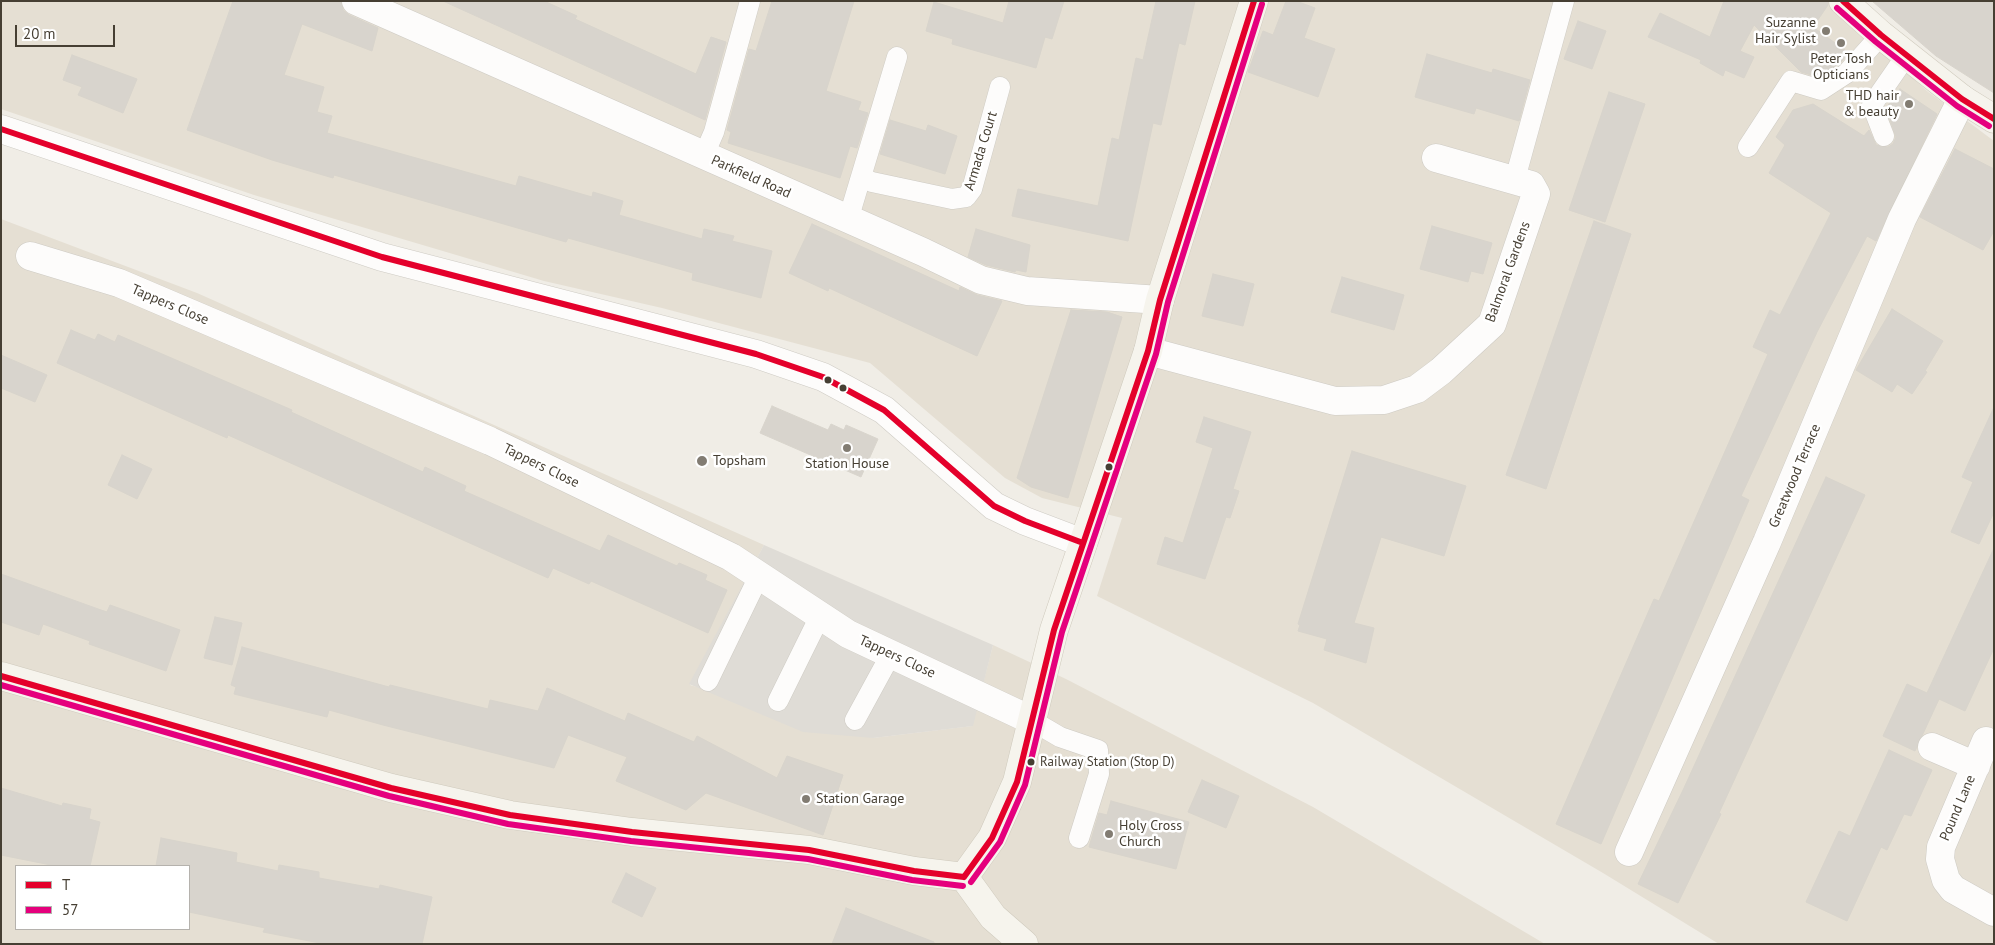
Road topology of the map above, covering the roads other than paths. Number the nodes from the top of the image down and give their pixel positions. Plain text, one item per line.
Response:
1 (357, 1) edge
2 (750, 1) edge
3 (1254, 1) edge
4 (1564, 1) edge
5 (1843, 1) edge
6 (1881, 35) junction
7 (1906, 56) junction
8 (897, 57) dead end
9 (1000, 87) dead end
10 (1962, 99) junction
11 (1994, 119) edge
12 (1, 129) edge
13 (1884, 136) dead end
14 (1748, 147) dead end
15 (704, 155) junction
16 (1436, 158) dead end
17 (861, 178) junction
18 (1515, 179) junction
19 (848, 220) junction
20 (30, 256) dead end
21 (1160, 300) junction
22 (1148, 351) junction
23 (1083, 543) junction
24 (759, 576) junction
25 (820, 616) junction
26 (891, 654) junction
27 (1, 676) edge
28 (708, 680) dead end
29 (778, 702) dead end
30 (855, 720) dead end
31 (1031, 720) junction
32 (1986, 741) dead end
33 (1932, 747) dead end
34 (1976, 766) junction
35 (1079, 838) dead end
36 (1628, 852) dead end
37 (964, 877) junction
38 (1994, 912) edge
39 (1022, 943) edge

1 - 15 street, Parkfield Road
2 - 15 lane
3 - 21 street
4 - 18 lane
5 - 6 street
6 - 7 street
6 - 14 lane
7 - 10 street
7 - 13 lane
8 - 17 lane
9 - 17 lane, Armada Court
10 - 11 street
10 - 36 street, Greatwood Terrace
12 - 23 street
15 - 19 street, Parkfield Road
16 - 18 street, Balmoral Gardens
17 - 19 lane
18 - 22 street, Balmoral Gardens
19 - 21 street, Parkfield Road
20 - 24 street, Tappers Close
21 - 22 street
22 - 23 street
23 - 31 street
24 - 25 street, Tappers Close
24 - 28 lane
25 - 26 street, Tappers Close
25 - 29 lane
26 - 30 lane
26 - 31 street, Tappers Close
27 - 37 street
31 - 35 lane
31 - 37 street
32 - 34 street, Pound Lane
33 - 34 street, Pound Lane
34 - 38 street, Pound Lane
37 - 39 street

